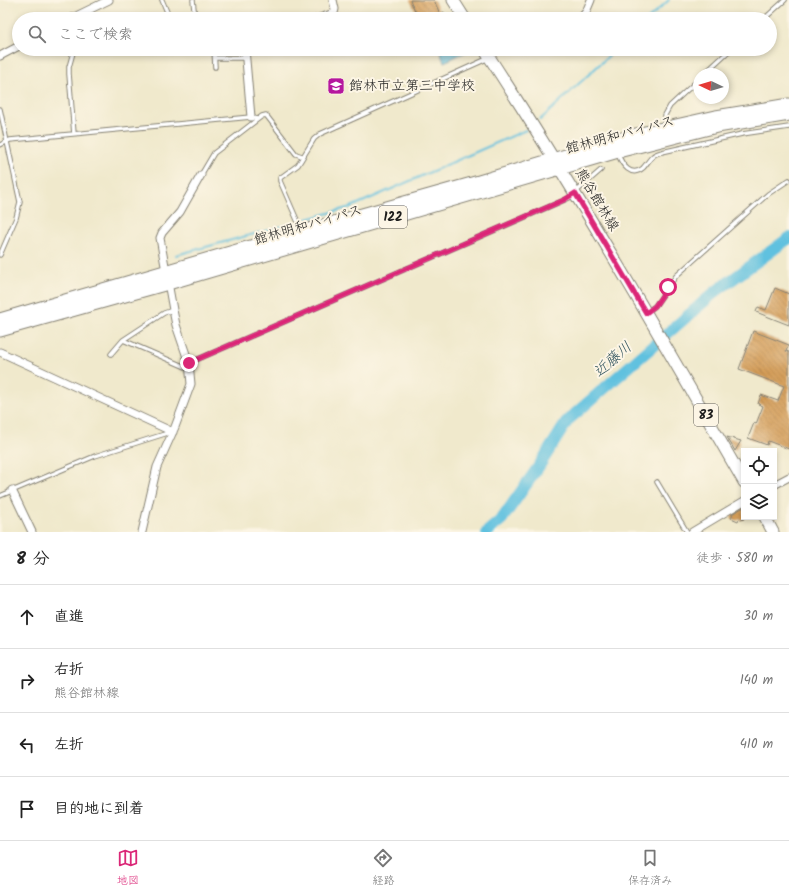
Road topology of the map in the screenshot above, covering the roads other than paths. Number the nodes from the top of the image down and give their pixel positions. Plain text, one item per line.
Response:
1 (109, 0) edge
2 (162, 0) edge
3 (193, 0) edge
4 (333, 0) edge
5 (453, 0) edge
6 (591, 0) edge
7 (786, 0) edge
8 (789, 2) edge
9 (88, 12) edge
10 (167, 12) edge
11 (194, 12) edge
12 (334, 12) edge
13 (461, 12) edge
14 (586, 12) edge
15 (772, 12) edge
16 (12, 50) edge
17 (0, 56) edge
18 (72, 56) edge
19 (481, 56) edge
20 (489, 56) edge
21 (723, 56) edge
22 (215, 58) joint
23 (245, 58) joint
24 (215, 67) dead end
25 (710, 68) edge
26 (693, 85) edge
27 (789, 105) edge
28 (0, 109) edge
29 (789, 114) edge
30 (254, 118) junction
31 (666, 127) junction
32 (789, 127) edge
33 (74, 134) junction
34 (7, 141) junction
35 (0, 145) edge
36 (618, 151) junction
37 (302, 156) junction
38 (557, 164) junction
39 (601, 170) dead end
40 (201, 175) joint
41 (789, 180) edge
42 (575, 193) junction
43 (302, 232) junction
44 (0, 255) edge
45 (167, 277) junction
46 (173, 310) junction
47 (646, 313) junction
48 (0, 320) edge
49 (0, 330) edge
50 (123, 340) junction
51 (0, 352) edge
52 (111, 354) dead end
53 (190, 366) junction
54 (173, 432) junction
55 (741, 477) edge
56 (789, 477) edge
57 (657, 482) dead end
58 (776, 484) edge
59 (12, 490) junction
60 (0, 496) edge
61 (741, 503) edge
62 (767, 520) edge
63 (32, 532) edge
64 (142, 532) edge
65 (687, 532) edge
66 (692, 532) edge
67 (773, 532) edge

1 - 9 street
2 - 10 lane
3 - 11 lane
4 - 12 street
5 - 13 main road
6 - 14 street
7 - 8 lane
7 - 15 lane
16 - 17 street
18 - 33 lane
19 - 37 lane
20 - 38 main road, 熊谷館林線 / 83
21 - 25 lane
22 - 23 lane
22 - 24 lane
23 - 30 street
26 - 31 lane
27 - 31 highway, 館林明和バイパス / 122
28 - 34 lane
29 - 36 highway, 館林明和バイパス / 122
30 - 33 lane
30 - 37 lane
30 - 40 lane
31 - 38 highway, 館林明和バイパス / 122
32 - 36 lane
33 - 34 lane
34 - 35 lane
34 - 44 lane
36 - 38 highway, 館林明和バイパス / 122
37 - 43 lane
38 - 42 main road, 熊谷館林線 / 83
38 - 43 highway, 館林明和バイパス / 122
38 - 45 highway, 館林明和バイパス / 122
39 - 42 lane
40 - 45 street
41 - 47 lane
42 - 47 main road, 熊谷館林線 / 83
42 - 53 lane
43 - 45 highway, 館林明和バイパス / 122
45 - 46 street
45 - 48 highway, 館林明和バイパス / 122
45 - 49 highway, 館林明和バイパス / 122
46 - 50 lane
46 - 53 street
47 - 55 main road, 熊谷館林線 / 83
50 - 52 lane
50 - 53 lane
51 - 54 street
53 - 54 street
54 - 59 lane
54 - 64 street
56 - 58 street
57 - 65 lane
59 - 60 lane
59 - 63 street
61 - 66 street
62 - 67 main road

